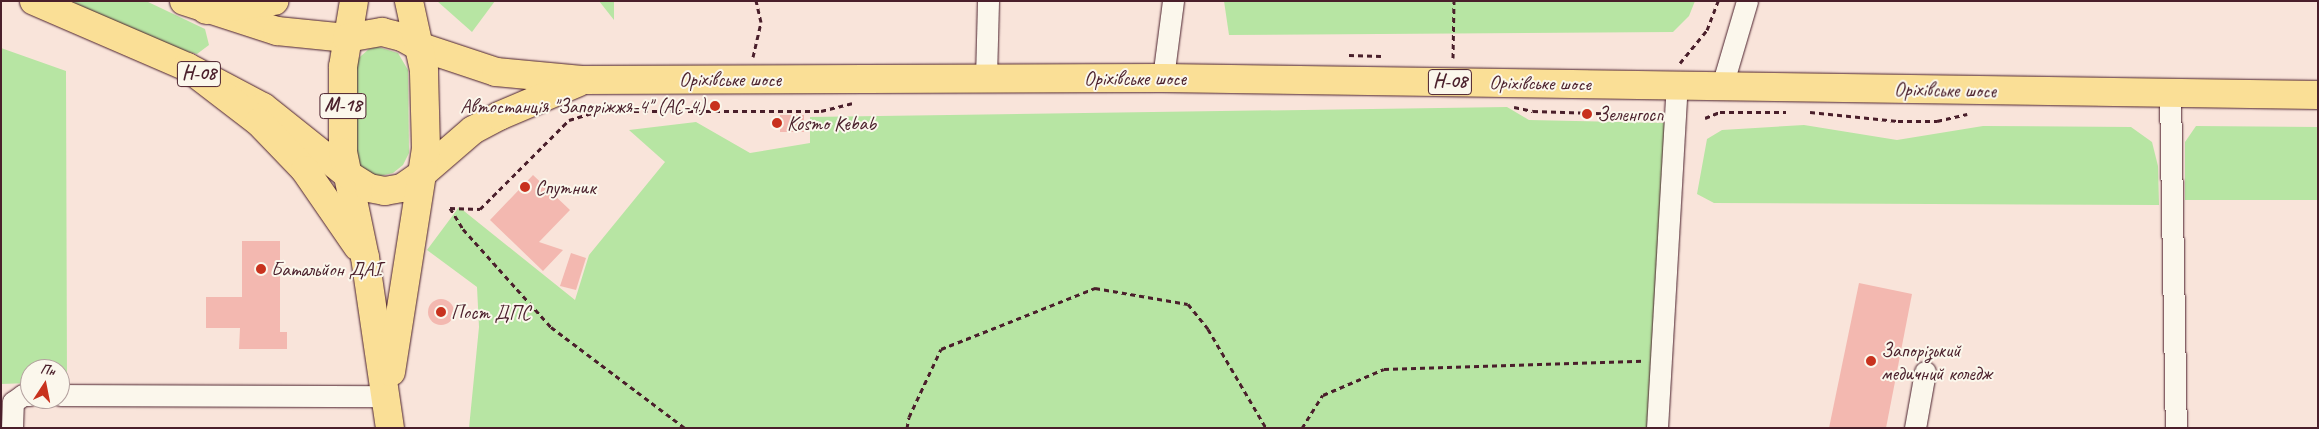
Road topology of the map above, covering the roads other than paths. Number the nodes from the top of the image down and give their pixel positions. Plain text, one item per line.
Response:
1 (34, 1) edge
2 (274, 1) edge
3 (354, 1) edge
4 (409, 1) edge
5 (988, 1) edge
6 (1174, 1) edge
7 (1747, 1) edge
8 (195, 6) edge
9 (347, 38) junction
10 (418, 46) junction
11 (187, 67) junction
12 (1679, 74) junction
13 (986, 78) junction
14 (1164, 78) junction
15 (582, 80) junction
16 (1722, 86) junction
17 (2170, 93) junction
18 (2318, 95) edge
19 (347, 174) junction
20 (422, 174) junction
21 (365, 257) junction
22 (1924, 372) dead end
23 (70, 395) edge
24 (387, 396) junction
25 (20, 397) edge
26 (12, 428) edge
27 (390, 428) edge
28 (1657, 428) edge
29 (1915, 428) edge
30 (2176, 428) edge

1 - 11 main road, Н-08
2 - 8 main road
3 - 9 main road, М-18
4 - 10 main road, М-18
5 - 13 street
6 - 14 street
7 - 16 street
8 - 9 main road, Н-08
9 - 10 main road, Н-08
9 - 19 main road, М-18
10 - 15 main road, Оріхівське шосе / Н-08
10 - 20 main road, М-18
11 - 19 main road, Н-08
11 - 21 main road
12 - 14 main road, Оріхівське шосе / Н-08
12 - 16 main road, Оріхівське шосе / Н-08
12 - 28 street
13 - 14 main road, Оріхівське шосе / Н-08
13 - 15 main road, Оріхівське шосе / Н-08
15 - 20 main road, Оріхівське шосе / Н-08
16 - 17 main road, Оріхівське шосе / Н-08
17 - 18 main road, Оріхівське шосе / Н-08
17 - 30 street
19 - 20 main road, Н-08
19 - 21 main road, М-18
20 - 24 main road, М-18
21 - 24 main road, М-18
22 - 29 street
23 - 24 street
24 - 27 main road, М-18
25 - 26 street

